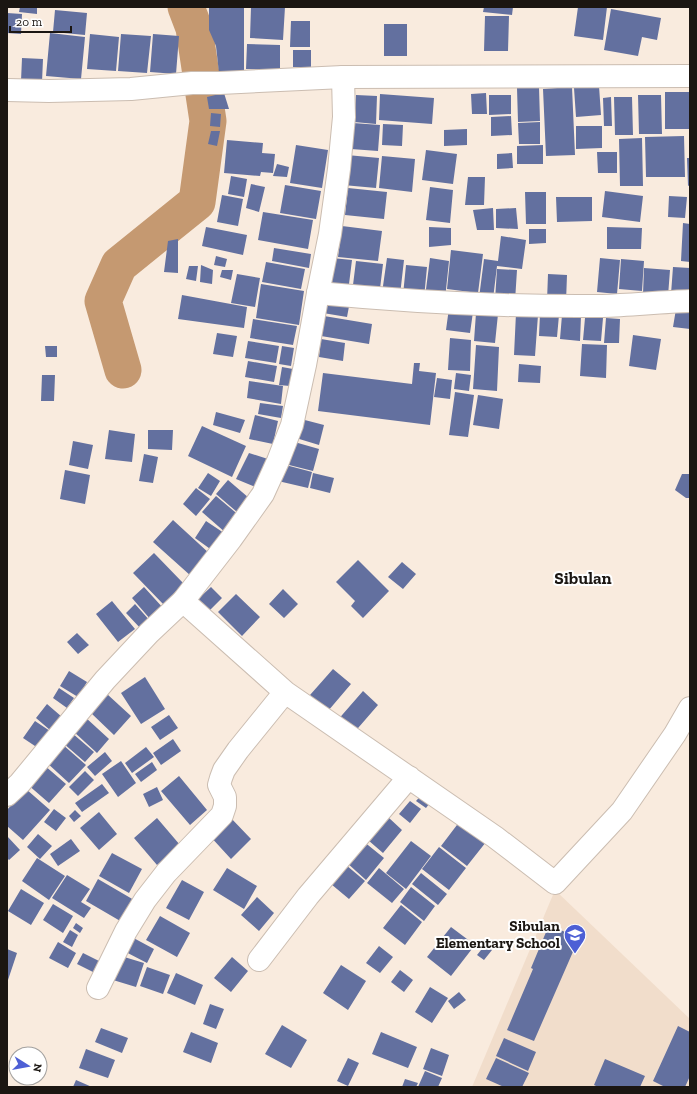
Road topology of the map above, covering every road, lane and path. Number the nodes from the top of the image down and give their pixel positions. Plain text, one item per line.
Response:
1 (690, 76) edge
2 (342, 77) junction
3 (7, 90) edge
4 (318, 293) junction
5 (690, 301) edge
6 (183, 601) junction
7 (284, 692) junction
8 (690, 708) edge
9 (409, 777) junction
10 (7, 795) edge
11 (259, 960) dead end
12 (98, 988) dead end

1 - 2 street
2 - 3 street
2 - 4 street
4 - 5 street
4 - 6 street
6 - 7 street
6 - 10 street
7 - 9 street
7 - 12 street
8 - 9 street
9 - 11 street

